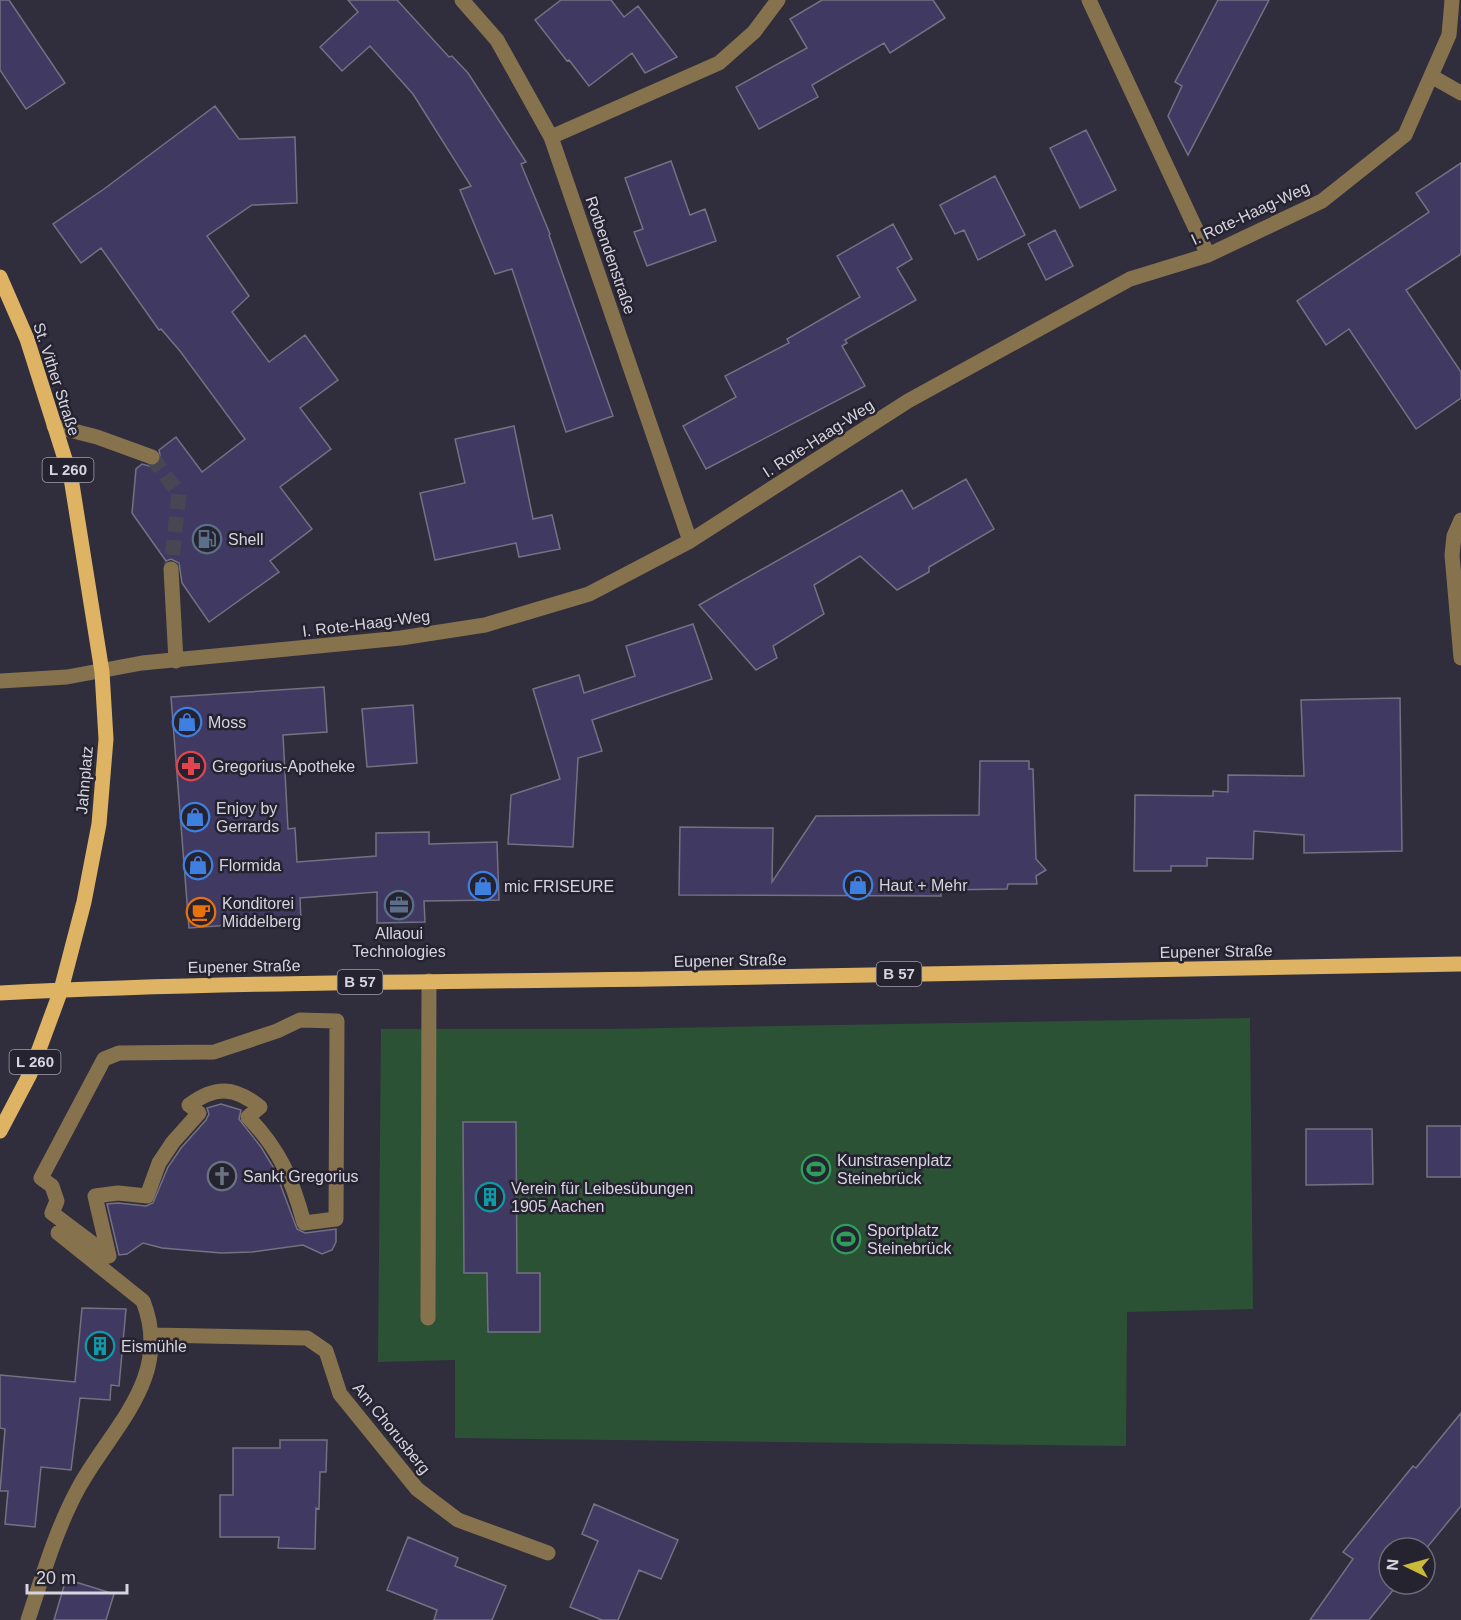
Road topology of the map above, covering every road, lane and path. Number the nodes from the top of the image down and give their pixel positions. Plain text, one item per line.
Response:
1 (778, 0) edge
2 (1089, 0) edge
3 (1452, 0) edge
4 (470, 3) edge
5 (1455, 36) edge
6 (1431, 76) junction
7 (1461, 93) edge
8 (551, 137) junction
9 (1208, 255) junction
10 (0, 277) edge
11 (54, 426) junction
12 (152, 457) tunnel mouth
13 (1461, 520) edge
14 (690, 541) junction
15 (171, 569) tunnel mouth
16 (1461, 658) edge
17 (176, 661) junction
18 (102, 672) junction
19 (0, 681) edge
20 (1461, 964) edge
21 (429, 981) junction
22 (60, 990) junction
23 (0, 993) edge
24 (68, 1128) joint
25 (0, 1131) edge
26 (58, 1233) dead end
27 (428, 1318) dead end
28 (153, 1335) junction
29 (548, 1553) dead end
30 (28, 1620) edge

1 - 8 street
2 - 9 street
3 - 5 street, I. Rote-Haag-Weg
4 - 8 street, Rotbendenstraße
5 - 6 street, I. Rote-Haag-Weg
6 - 7 street
6 - 9 street, I. Rote-Haag-Weg
8 - 14 street, Rotbendenstraße
9 - 14 street, I. Rote-Haag-Weg
10 - 11 main road, St. Vither Straße / L 260
11 - 12 street
11 - 18 main road, St. Vither Straße / L 260
13 - 16 street
14 - 17 street, I. Rote-Haag-Weg
15 - 17 street
17 - 18 street, I. Rote-Haag-Weg
18 - 19 street
18 - 22 main road, Jahnplatz / L 260
20 - 21 main road, Eupener Straße / B 57
21 - 22 main road, Eupener Straße / B 57
21 - 27 street
22 - 23 main road, Eupener Straße / B 57
22 - 25 main road, L 260
24 - 24 street
26 - 28 street
28 - 29 street, Am Chorusberg
28 - 30 street

